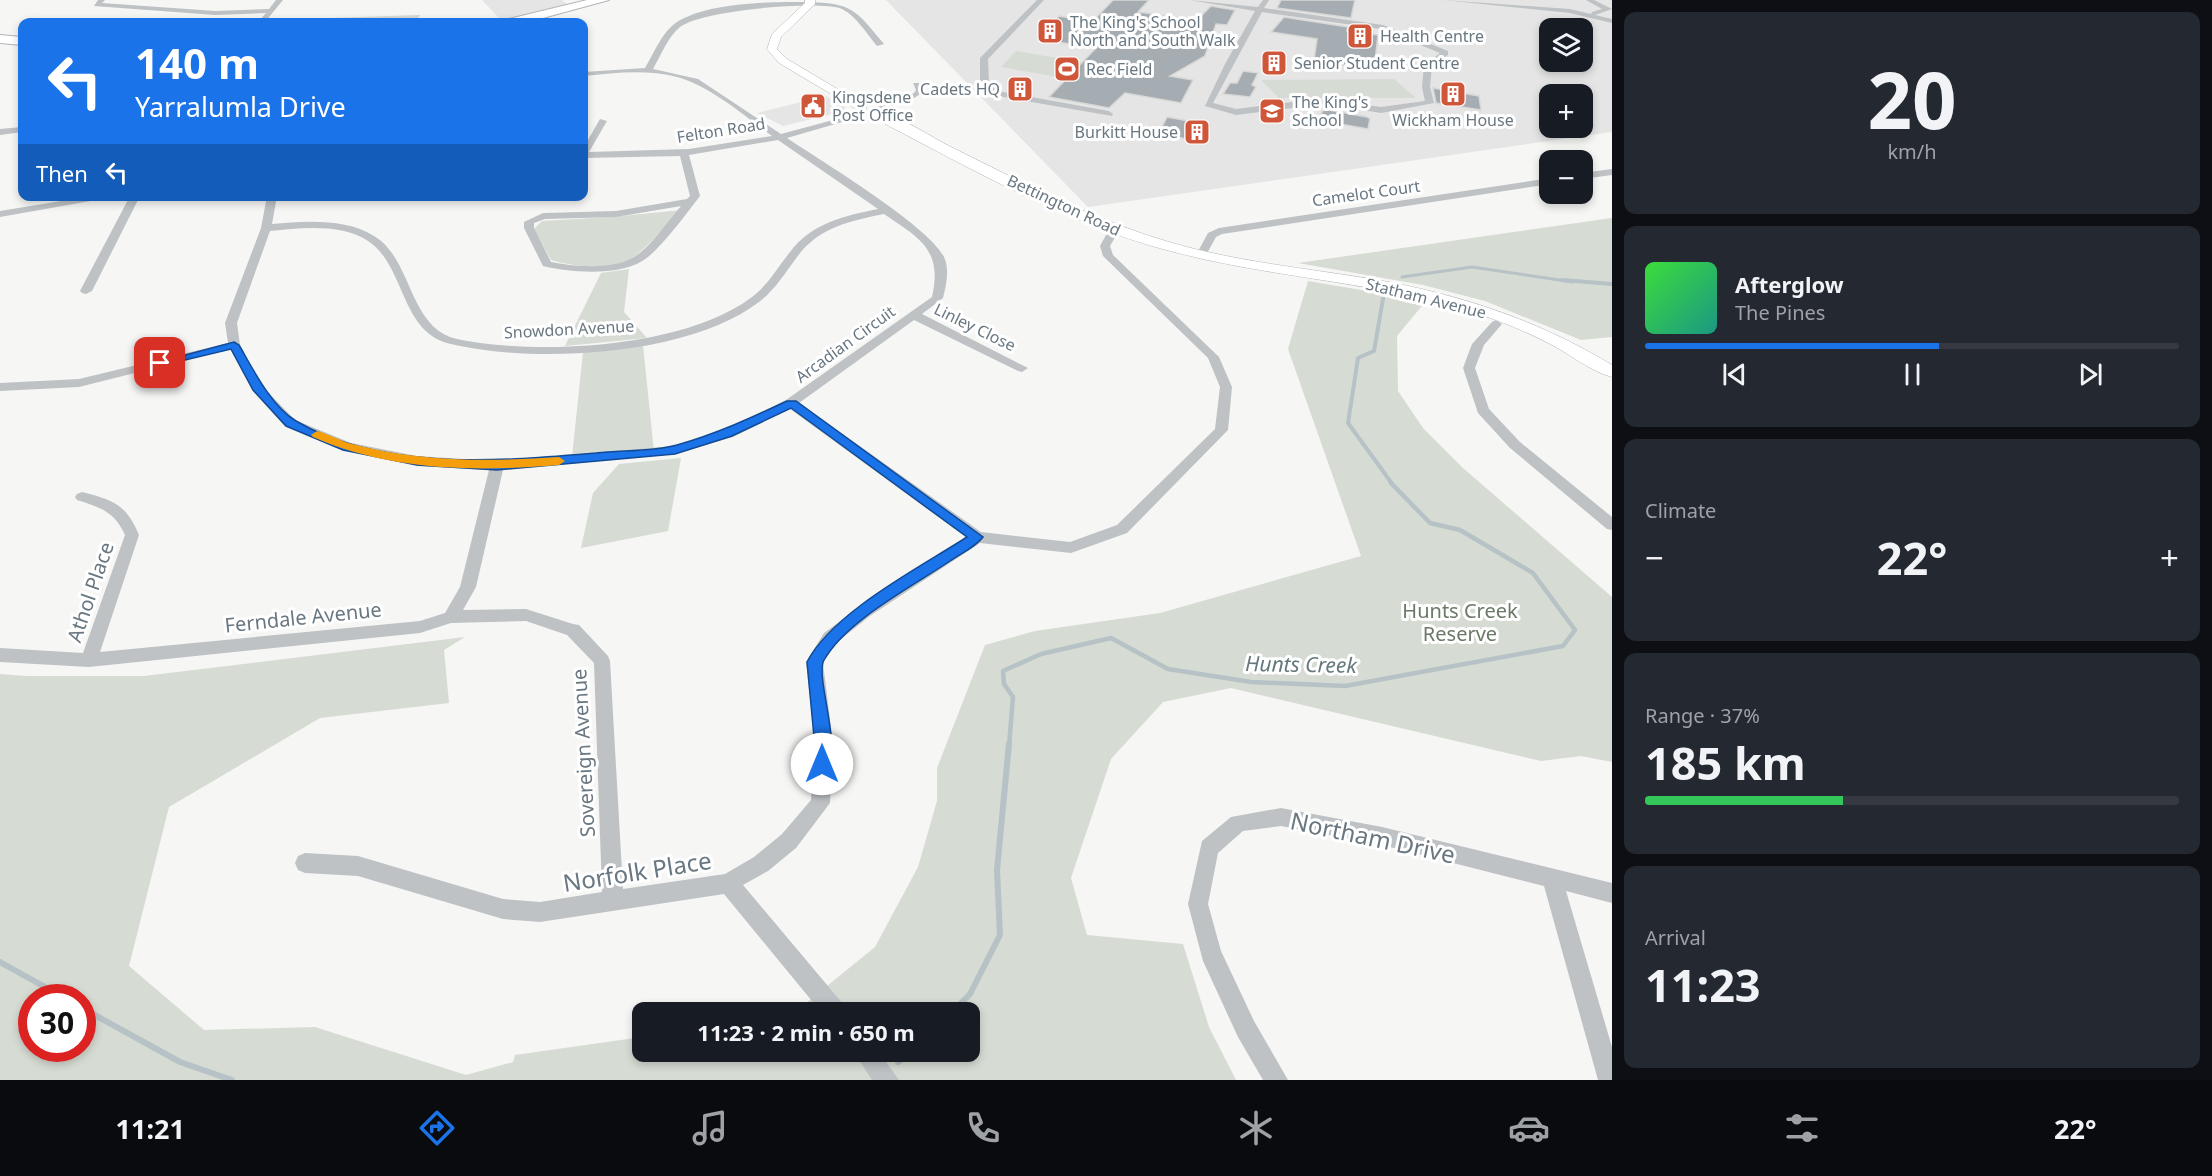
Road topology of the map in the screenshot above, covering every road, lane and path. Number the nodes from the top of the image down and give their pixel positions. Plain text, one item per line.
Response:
1 (102, 0) edge
2 (280, 0) edge
3 (603, 0) edge
4 (1041, 0) edge
5 (1192, 0) edge
6 (1266, 0) edge
7 (1446, 0) edge
8 (1589, 0) edge
9 (810, 2) edge
10 (1260, 10) junction
11 (271, 11) junction
12 (1588, 15) junction
13 (265, 18) edge
14 (530, 18) edge
15 (1612, 21) edge
16 (0, 39) edge
17 (18, 41) edge
18 (880, 44) dead end
19 (648, 70) junction
20 (588, 74) edge
21 (916, 85) dead end
22 (861, 111) junction
23 (876, 112) junction
24 (1109, 114) dead end
25 (603, 121) dead end
26 (18, 130) edge
27 (0, 132) edge
28 (778, 136) junction
29 (588, 147) edge
30 (684, 152) junction
31 (588, 154) edge
32 (1612, 172) edge
33 (1593, 175) edge
34 (1539, 183) edge
35 (30, 201) edge
36 (84, 201) edge
37 (132, 201) edge
38 (271, 201) edge
39 (689, 201) junction
40 (887, 210) junction
41 (24, 211) junction
42 (0, 214) edge
43 (266, 228) junction
44 (1119, 231) junction
45 (1201, 255) junction
46 (1263, 268) joint
47 (86, 291) dead end
48 (914, 315) junction
49 (1496, 324) dead end
50 (234, 345) junction
51 (1022, 368) dead end
52 (1612, 372) edge
53 (0, 387) edge
54 (791, 403) junction
55 (497, 466) junction
56 (82, 497) dead end
57 (1612, 525) edge
58 (976, 537) junction
59 (451, 617) junction
60 (0, 655) edge
61 (89, 660) junction
62 (305, 863) dead end
63 (1552, 878) junction
64 (728, 883) junction
65 (1612, 893) edge
66 (613, 900) junction
67 (827, 1002) edge
68 (874, 1062) edge
69 (887, 1080) edge
70 (1276, 1080) edge
71 (1610, 1080) edge

1 - 11 street
2 - 11 street
3 - 14 highway
4 - 24 street
5 - 10 street
6 - 10 street
7 - 12 street
8 - 12 street
9 - 18 street
9 - 19 street
9 - 22 main road
10 - 10 street
11 - 13 street
12 - 15 street
16 - 17 highway
19 - 20 street, Arcadian Circuit
19 - 28 street, Arcadian Circuit
21 - 23 street
22 - 23 main road
22 - 28 street, Felton Road
23 - 44 main road, Bettington Road
25 - 29 street
26 - 27 street
28 - 30 street, Felton Road
28 - 40 street, Arcadian Circuit
30 - 31 street, Felton Road
30 - 39 street
32 - 33 street
34 - 45 street, Camelot Court
35 - 41 street
36 - 41 street
37 - 47 street
38 - 43 street, Arcadian Circuit
39 - 39 street
40 - 43 street, Snowdon Avenue
40 - 48 street, Arcadian Circuit
41 - 42 street
43 - 50 street, Arcadian Circuit
44 - 45 main road, Bettington Road
44 - 58 street
45 - 46 main road, Bettington Road
46 - 52 main road, Statham Avenue
48 - 51 street, Linley Close
48 - 54 street, Arcadian Circuit
49 - 57 street
50 - 53 street
50 - 55 street, Arcadian Circuit
54 - 55 street, Arcadian Circuit
54 - 58 street
55 - 59 street
56 - 61 street, Athol Place
58 - 64 street, Norfolk Place
59 - 61 street, Ferndale Avenue
59 - 66 street, Sovereign Avenue
60 - 61 street, Ferndale Avenue
62 - 66 street, Norfolk Place
63 - 65 street, Northam Drive
63 - 70 street, Northam Drive
63 - 71 street
64 - 66 street, Norfolk Place
64 - 67 street
68 - 69 street

